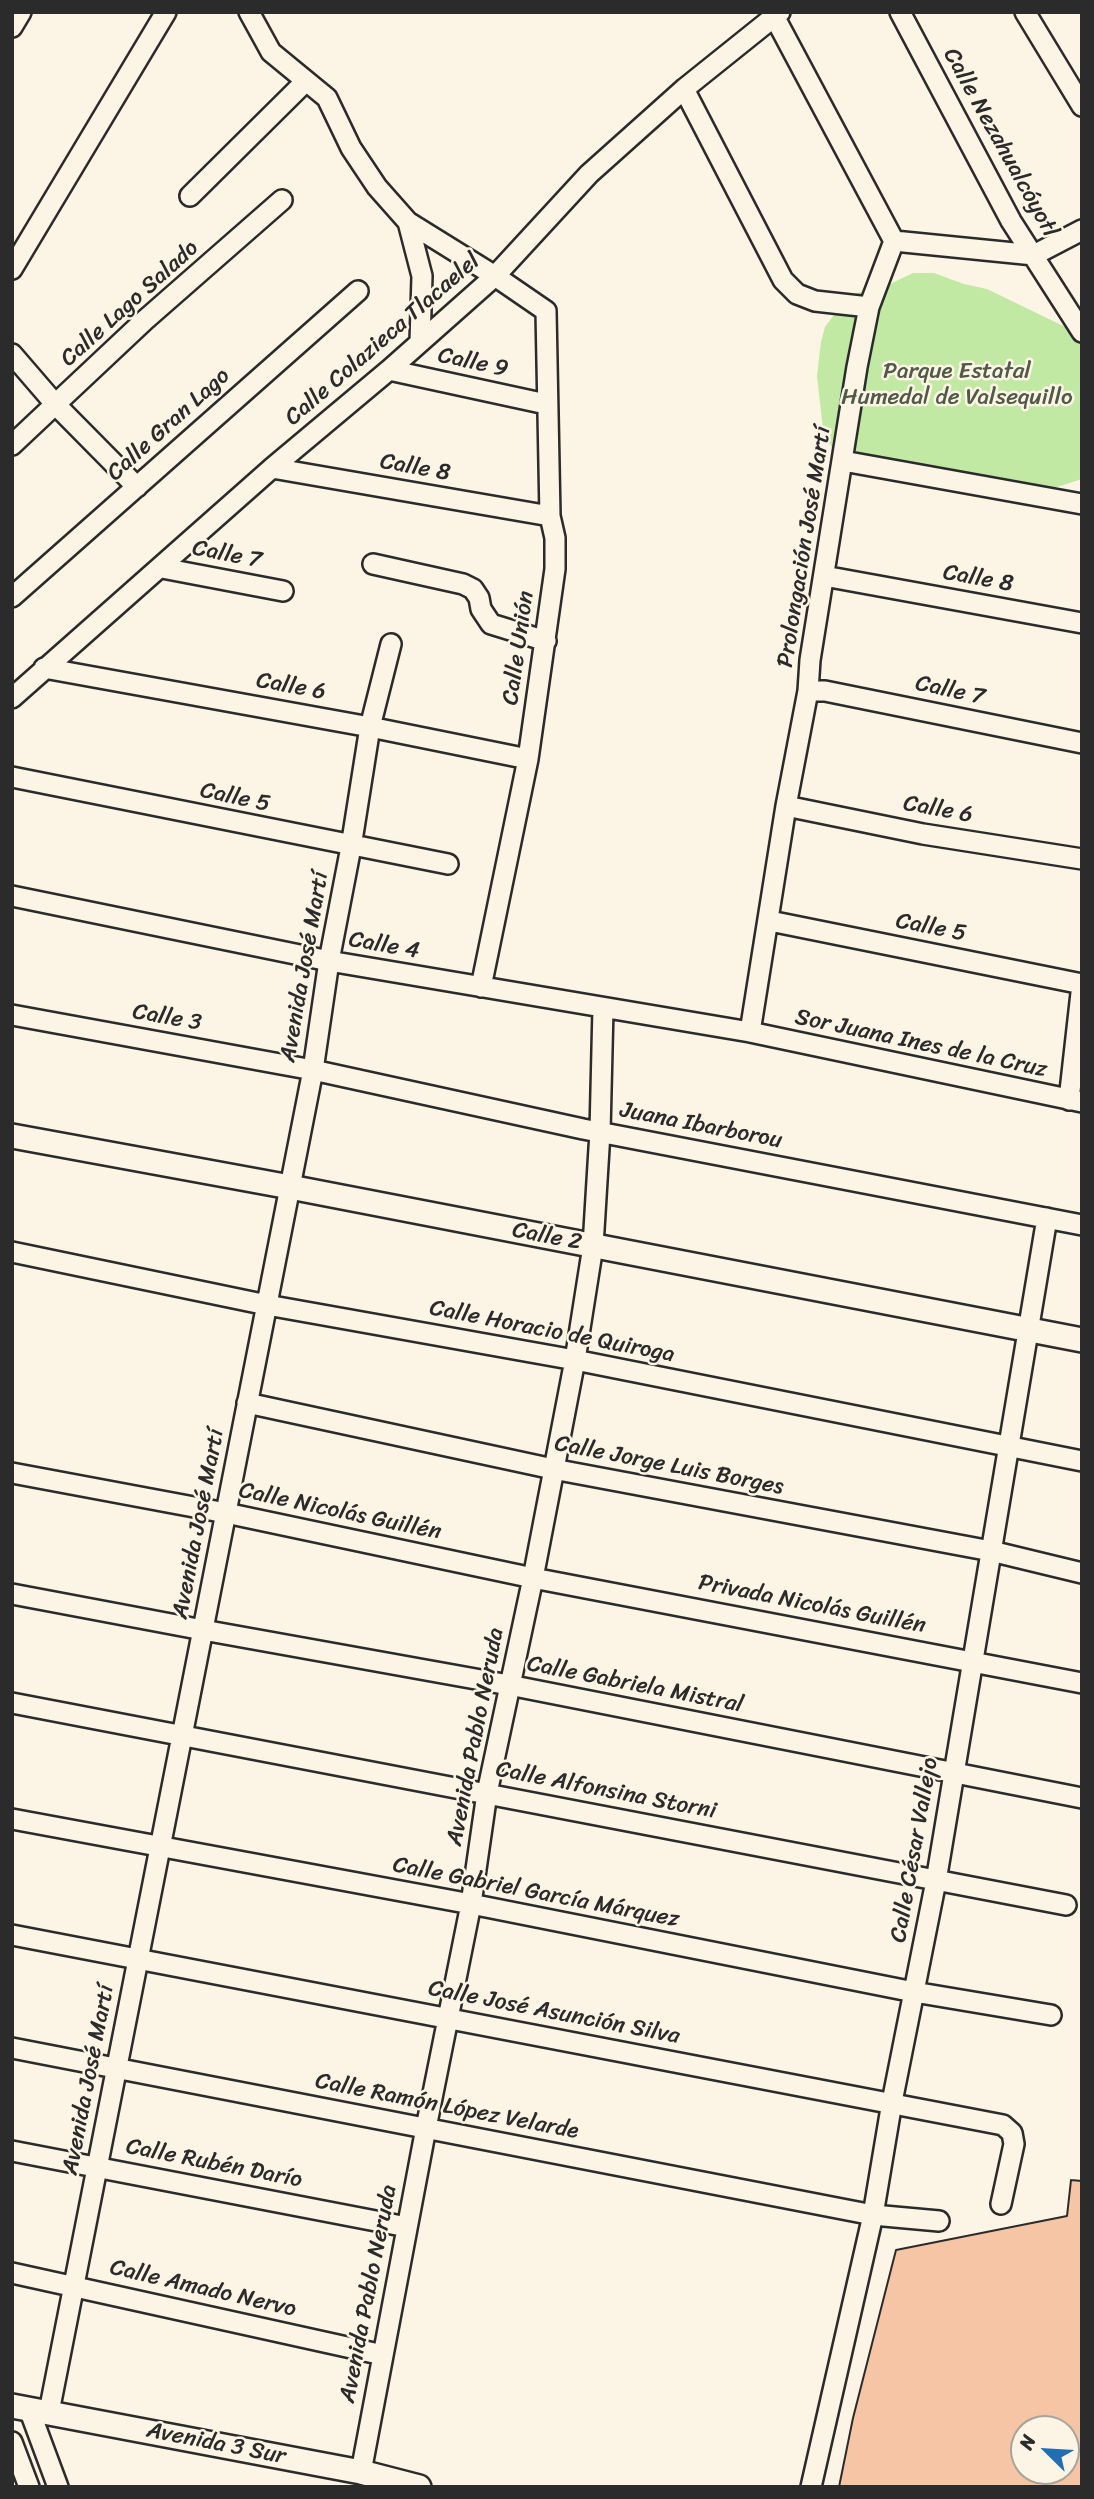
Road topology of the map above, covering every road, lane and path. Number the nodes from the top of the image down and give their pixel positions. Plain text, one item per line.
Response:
1 (21, 12) edge
2 (166, 12) edge
3 (249, 12) edge
4 (900, 12) edge
5 (1025, 12) edge
6 (777, 14) edge
7 (12, 27) edge
8 (306, 81) junction
9 (684, 89) junction
10 (1082, 106) edge
11 (190, 196) dead end
12 (282, 200) dead end
13 (408, 222) junction
14 (1082, 230) edge
15 (894, 241) junction
16 (1034, 255) junction
17 (12, 269) edge
18 (495, 276) junction
19 (358, 290) dead end
20 (869, 307) junction
21 (1082, 332) edge
22 (420, 342) junction
23 (12, 354) edge
24 (389, 370) junction
25 (546, 404) junction
26 (56, 405) junction
27 (12, 445) edge
28 (843, 461) junction
29 (272, 468) junction
30 (137, 487) junction
31 (1082, 503) edge
32 (550, 516) junction
33 (373, 564) dead end
34 (162, 568) junction
35 (824, 576) junction
36 (283, 590) dead end
37 (12, 597) edge
38 (1082, 623) edge
39 (546, 641) junction
40 (391, 644) dead end
41 (44, 668) junction
42 (808, 691) junction
43 (12, 698) edge
44 (370, 727) junction
45 (1082, 744) edge
46 (528, 758) junction
47 (12, 777) edge
48 (786, 806) junction
49 (351, 847) junction
50 (1082, 859) edge
51 (448, 864) dead end
52 (12, 896) edge
53 (770, 921) junction
54 (329, 961) junction
55 (1082, 984) edge
56 (481, 987) junction
57 (603, 1008) junction
58 (12, 1015) edge
59 (750, 1032) junction
60 (313, 1070) junction
61 (1075, 1101) edge
62 (600, 1132) junction
63 (12, 1136) edge
64 (290, 1187) junction
65 (1046, 1218) junction
66 (1082, 1225) edge
67 (593, 1246) junction
68 (12, 1252) edge
69 (267, 1305) junction
70 (1029, 1329) junction
71 (1082, 1340) edge
72 (575, 1360) junction
73 (247, 1403) junction
74 (1009, 1447) junction
75 (1082, 1461) edge
76 (553, 1469) junction
77 (12, 1473) edge
78 (226, 1513) junction
79 (991, 1551) junction
80 (1082, 1573) edge
81 (533, 1578) junction
82 (12, 1594) edge
83 (203, 1630) junction
84 (972, 1661) junction
85 (1082, 1684) edge
86 (509, 1685) junction
87 (12, 1703) edge
88 (182, 1735) junction
89 (954, 1772) junction
90 (487, 1793) junction
91 (1082, 1798) edge
92 (12, 1819) edge
93 (160, 1846) junction
94 (936, 1881) junction
95 (471, 1904) junction
96 (1066, 1905) dead end
97 (12, 1935) edge
98 (138, 1959) junction
99 (914, 1992) junction
100 (1051, 2015) dead end
101 (449, 2018) junction
102 (12, 2048) edge
103 (117, 2068) junction
104 (892, 2102) junction
105 (426, 2128) junction
106 (12, 2151) edge
107 (97, 2166) junction
108 (1001, 2204) dead end
109 (873, 2215) junction
110 (939, 2221) dead end
111 (407, 2227) junction
112 (12, 2273) edge
113 (74, 2285) junction
114 (383, 2355) junction
115 (30, 2409) edge
116 (12, 2442) edge
117 (361, 2472) junction
118 (29, 2487) edge
119 (58, 2487) edge
120 (419, 2487) edge
121 (811, 2487) edge

1 - 7 street
2 - 17 street
3 - 8 street
4 - 16 street, Calle Nezahualcóyotl
5 - 10 street
6 - 9 street, Calle Colazieca Tlacaelel
6 - 15 street
8 - 11 street
8 - 13 street
9 - 18 street, Calle Colazieca Tlacaelel
9 - 20 street
12 - 26 street, Calle Lago Salado
13 - 18 street
13 - 22 street
14 - 16 street
15 - 16 street
15 - 20 street, Prolongación José Martí
16 - 21 street, Calle Nezahualcóyotl
18 - 22 street, Calle Colazieca Tlacaelel
18 - 25 street, Calle Unión
19 - 30 street, Calle Gran Lago
20 - 28 street, Prolongación José Martí
22 - 24 street, Calle Colazieca Tlacaelel
23 - 26 street
24 - 25 street, Calle 9
24 - 29 street, Calle Colazieca Tlacaelel
25 - 32 street, Calle Unión
26 - 27 street, Calle Lago Salado
26 - 30 street
28 - 31 street
28 - 35 street, Prolongación José Martí
29 - 32 street, Calle 8
29 - 34 street, Calle Colazieca Tlacaelel
30 - 37 street, Calle Gran Lago
32 - 39 street, Calle Unión
33 - 39 street
34 - 36 street, Calle 7
34 - 41 street, Calle Colazieca Tlacaelel
35 - 38 street, Calle 8
35 - 42 street, Prolongación José Martí
39 - 46 street, Calle Unión
40 - 44 street, Avenida José Martí
41 - 43 street, Calle Colazieca Tlacaelel
41 - 44 street, Calle 6
42 - 45 street, Calle 7
42 - 48 street, Prolongación José Martí
44 - 46 street, Calle 6
44 - 49 street, Avenida José Martí
46 - 56 street, Calle Unión
47 - 49 street, Calle 5
48 - 50 street, Calle 6
48 - 53 street, Prolongación José Martí
49 - 51 street, Calle 5
49 - 54 street, Avenida José Martí
52 - 54 street, Calle 4
53 - 55 street, Calle 5
53 - 59 street, Prolongación José Martí
54 - 56 street, Calle 4
54 - 60 street, Avenida José Martí
55 - 61 street
56 - 57 street, Calle 4
57 - 59 street, Calle 4
57 - 62 street, Avenida Pablo Neruda
58 - 60 street, Calle 3
59 - 61 street, Sor Juana Ines de la Cruz
60 - 62 street, Juana Ibarborou
60 - 64 street, Avenida José Martí
62 - 65 street, Juana Ibarborou
62 - 67 street, Avenida Pablo Neruda
63 - 64 street, Calle 2
64 - 67 street, Calle 2
64 - 69 street, Avenida José Martí
65 - 66 street, Juana Ibarborou
65 - 70 street, Calle César Vallejo
67 - 70 street, Calle 2
67 - 72 street, Avenida Pablo Neruda
68 - 69 street, Calle Horacio de Quiroga
69 - 72 street, Calle Horacio de Quiroga
69 - 73 street, Avenida José Martí
70 - 71 street, Calle 2
70 - 74 street, Calle César Vallejo
72 - 74 street, Calle Horacio de Quiroga
72 - 76 street, Avenida Pablo Neruda
73 - 76 street, Calle Jorge Luis Borges
73 - 78 street, Avenida José Martí
74 - 75 street, Calle Horacio de Quiroga
74 - 79 street, Calle César Vallejo
76 - 79 street, Calle Jorge Luis Borges
76 - 81 street, Avenida Pablo Neruda
77 - 78 street, Calle Nicolás Guillén
78 - 81 street, Calle Nicolás Guillén
78 - 83 street, Avenida José Martí
79 - 80 street, Calle Jorge Luis Borges
79 - 84 street, Calle César Vallejo
81 - 84 street, Privada Nicolás Guillén
81 - 86 street, Avenida Pablo Neruda
82 - 83 street, Calle Gabriela Mistral
83 - 86 street, Calle Gabriela Mistral
83 - 88 street, Avenida José Martí
84 - 85 street, Privada Nicolás Guillén
84 - 89 street, Calle César Vallejo
86 - 89 street, Calle Gabriela Mistral
86 - 90 street, Avenida Pablo Neruda
87 - 88 street, Calle Alfonsina Storni
88 - 90 street, Calle Alfonsina Storni
88 - 93 street, Avenida José Martí
89 - 91 street, Calle Gabriela Mistral
89 - 94 street, Calle César Vallejo
90 - 94 street, Calle Alfonsina Storni
90 - 95 street, Avenida Pablo Neruda
92 - 93 street, Calle Gabriel García Márquez
93 - 95 street, Calle Gabriel García Márquez
93 - 98 street, Avenida José Martí
94 - 96 street, Calle Alfonsina Storni
94 - 99 street, Calle César Vallejo
95 - 99 street, Calle Gabriel García Márquez
95 - 101 street, Avenida Pablo Neruda
97 - 98 street, Calle José Asunción Silva
98 - 101 street, Calle José Asunción Silva
98 - 103 street, Avenida José Martí
99 - 100 street, Calle Gabriel García Márquez
99 - 104 street, Calle César Vallejo
101 - 104 street, Calle José Asunción Silva
101 - 105 street, Avenida Pablo Neruda
102 - 103 street, Calle Ramón López Velarde
103 - 105 street, Calle Ramón López Velarde
103 - 107 street, Avenida José Martí
104 - 108 street, Calle José Asunción Silva
104 - 109 street, Calle César Vallejo
105 - 109 street, Calle Ramón López Velarde
105 - 111 street, Avenida Pablo Neruda
106 - 107 street, Calle Rubén Darío
107 - 111 street, Calle Rubén Darío
107 - 113 street, Avenida José Martí
109 - 110 street
109 - 121 street, Calle César Vallejo
111 - 114 street, Avenida Pablo Neruda
112 - 113 street, Calle Amado Nervo
113 - 114 street, Calle Amado Nervo
113 - 115 street, Avenida José Martí
114 - 117 street, Avenida Pablo Neruda
115 - 117 street, Avenida 3 Sur
115 - 119 street
116 - 118 street
117 - 120 street, Avenida 3 Sur

